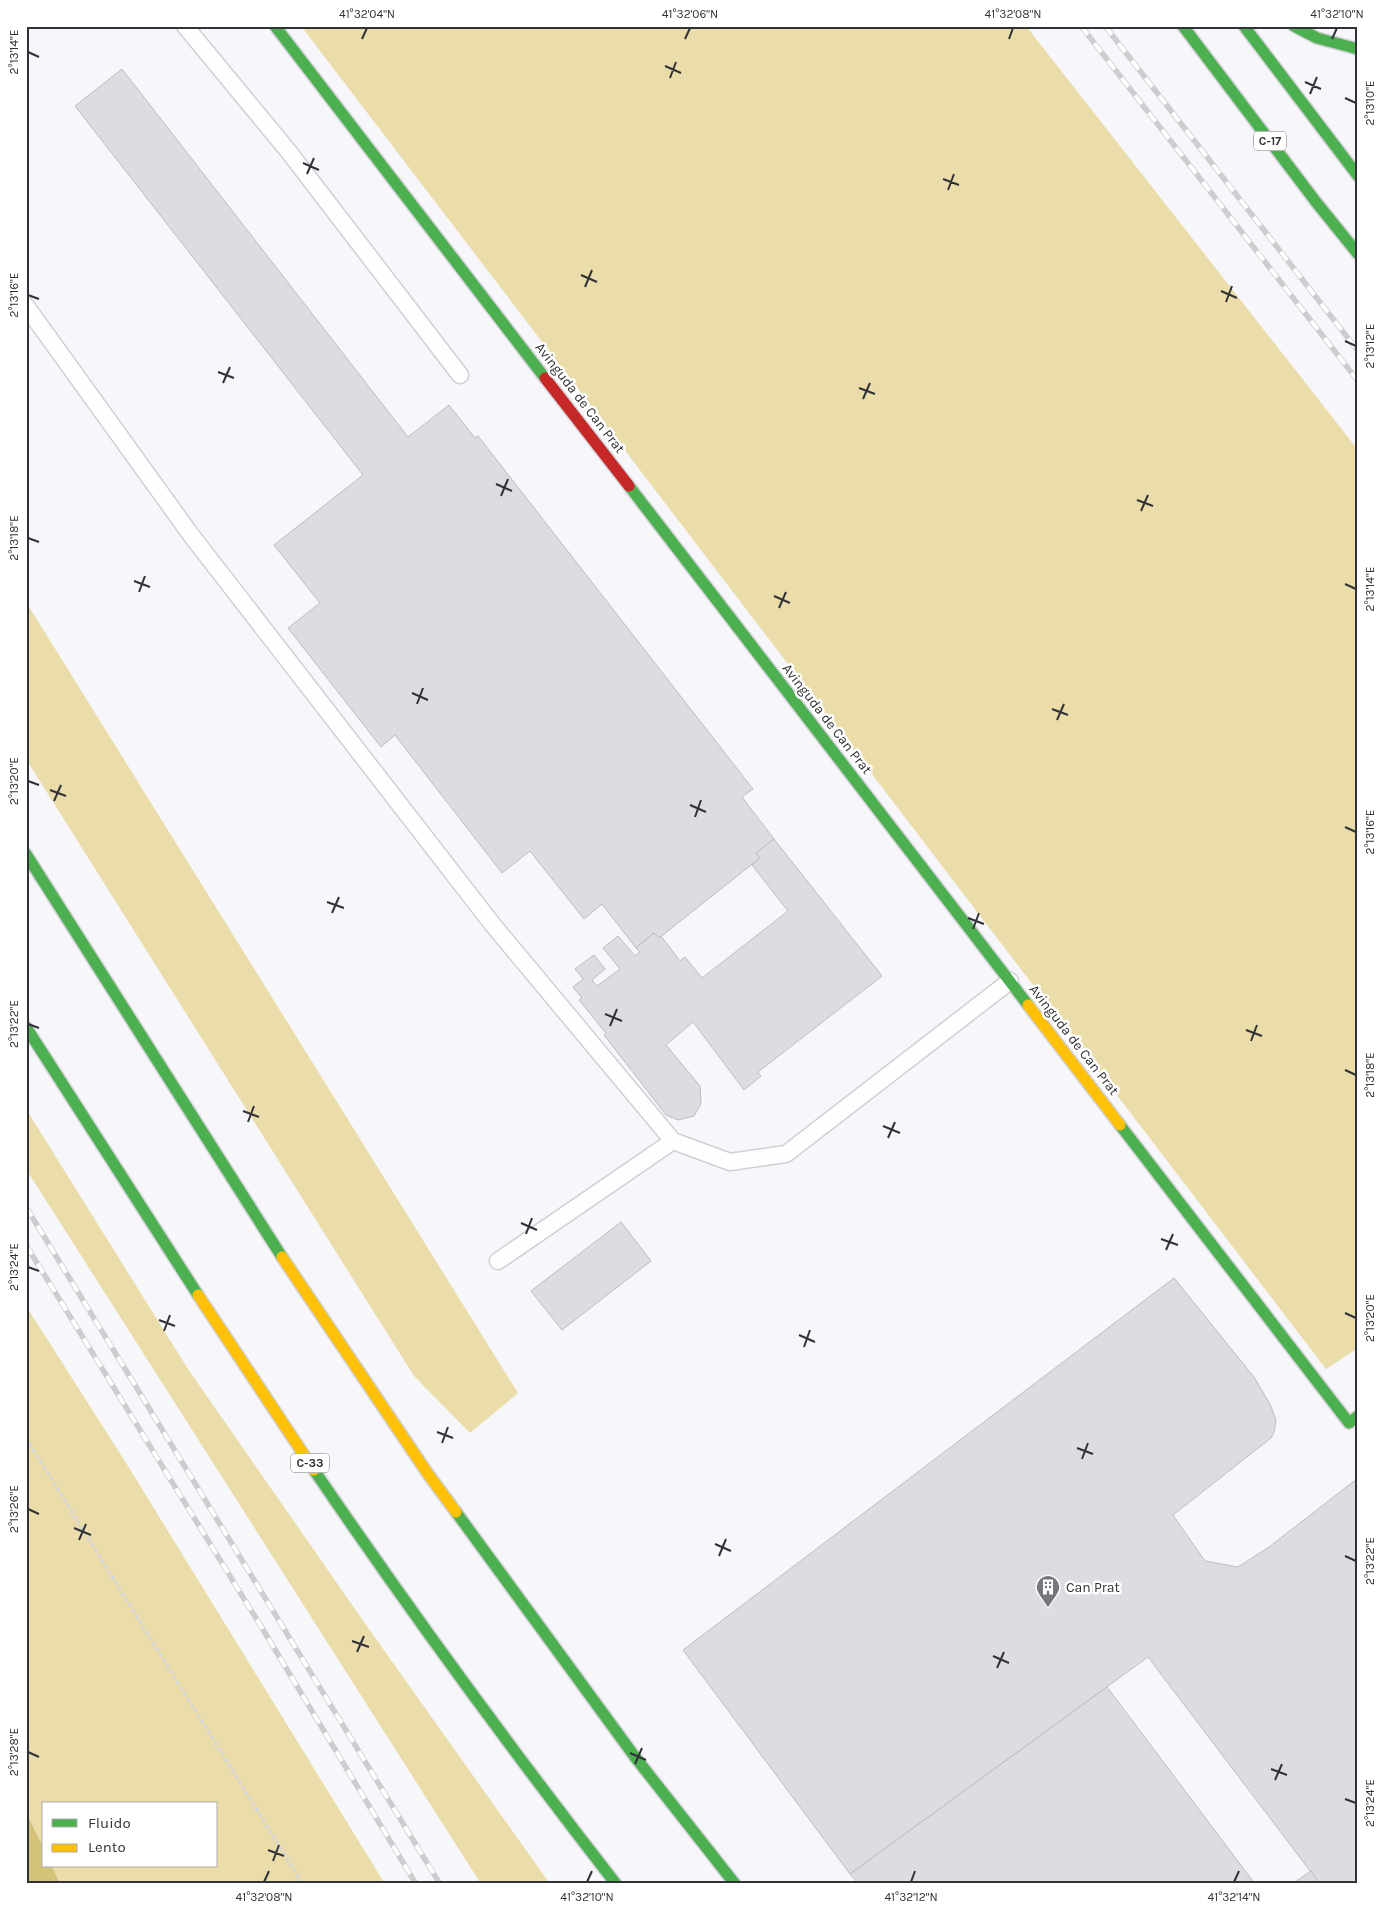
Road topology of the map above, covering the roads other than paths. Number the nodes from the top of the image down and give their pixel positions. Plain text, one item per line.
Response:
1 (185, 26) edge
2 (275, 26) edge
3 (1184, 26) edge
4 (1244, 26) edge
5 (1294, 26) edge
6 (1358, 48) edge
7 (1358, 176) edge
8 (1358, 254) edge
9 (26, 306) edge
10 (460, 376) dead end
11 (26, 854) edge
12 (1010, 981) junction
13 (26, 1027) edge
14 (673, 1141) junction
15 (498, 1261) dead end
16 (1358, 1416) edge
17 (616, 1884) edge
18 (734, 1884) edge

1 - 10 lane
2 - 12 main road, Avinguda de Can Prat
3 - 8 main road, C-17
4 - 7 main road
5 - 6 main road
9 - 14 lane
11 - 18 main road
12 - 14 lane
12 - 16 main road, Avinguda de Can Prat
13 - 17 main road, C-33
14 - 15 lane

